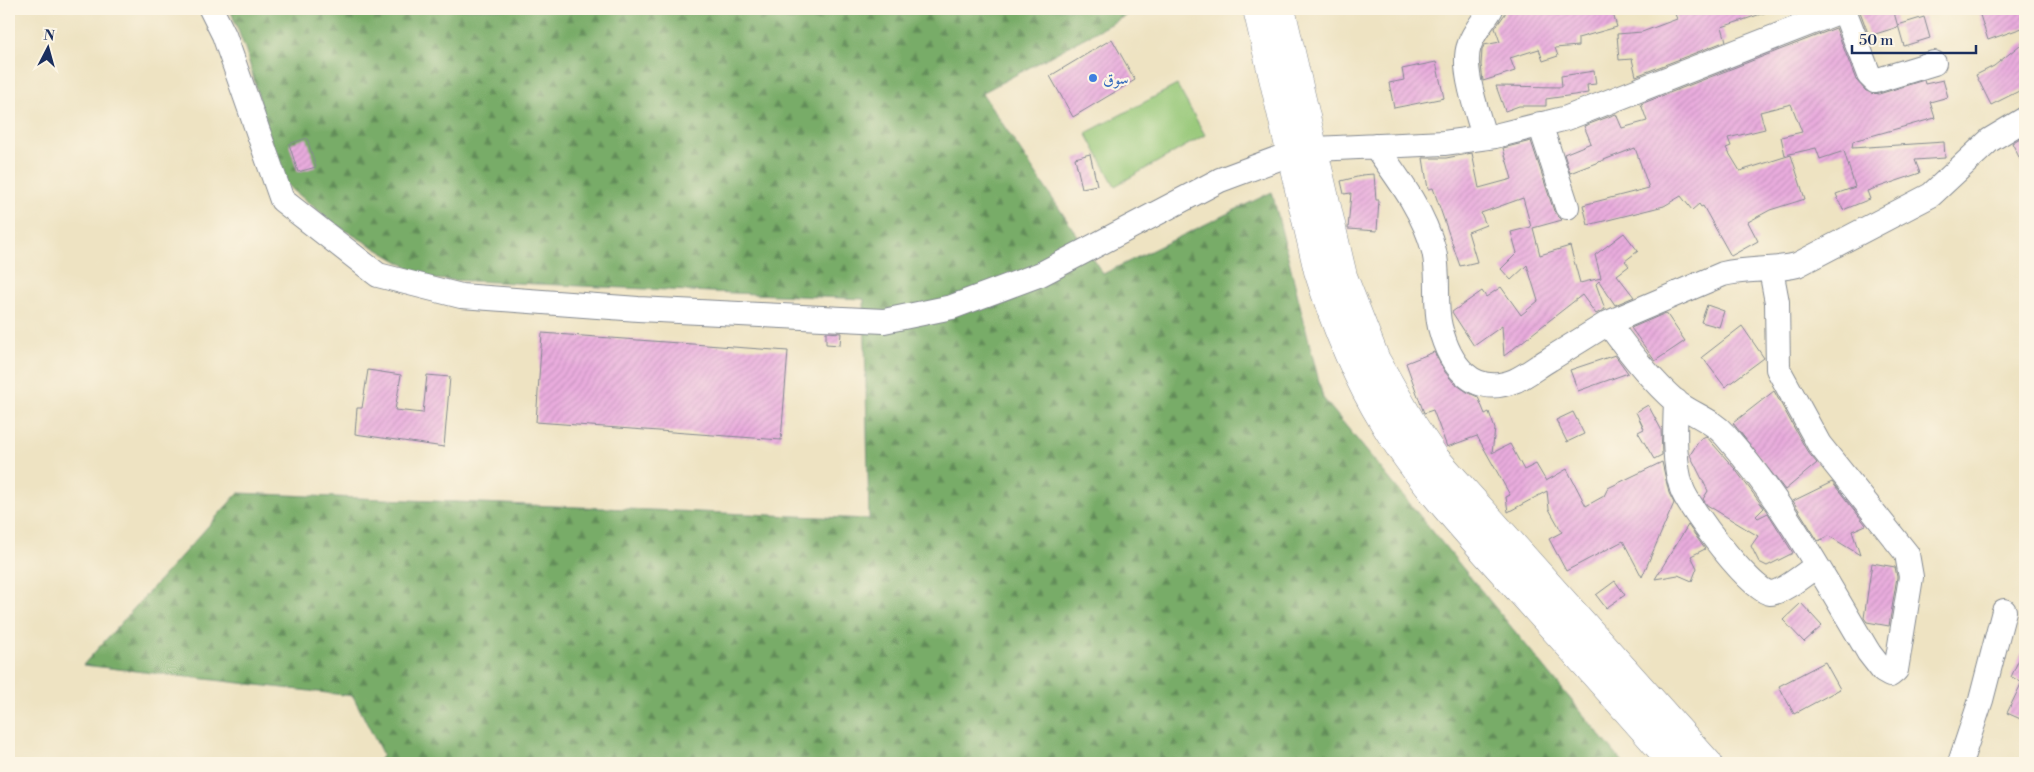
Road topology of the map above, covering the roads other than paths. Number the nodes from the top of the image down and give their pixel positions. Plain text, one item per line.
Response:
1 (211, 9) edge
2 (1256, 9) edge
3 (1281, 9) edge
4 (1491, 9) edge
5 (1845, 9) edge
6 (1792, 16) edge
7 (1934, 63) dead end
8 (2025, 119) edge
9 (1540, 124) junction
10 (1484, 138) junction
11 (1375, 146) junction
12 (1303, 151) junction
13 (1567, 207) dead end
14 (1771, 270) junction
15 (1608, 323) junction
16 (1676, 401) junction
17 (1816, 566) junction
18 (2004, 611) dead end
19 (1673, 763) edge
20 (1708, 763) edge
21 (1960, 763) edge

1 - 12 street
2 - 12 main road
3 - 12 main road
4 - 10 street
5 - 6 street
5 - 7 street
6 - 9 street
8 - 14 street
9 - 10 street
9 - 13 street
10 - 11 street
11 - 12 street
11 - 15 street
12 - 19 main road
12 - 20 main road
14 - 15 street
14 - 17 street
15 - 16 street
16 - 17 street
16 - 17 street
18 - 21 street

